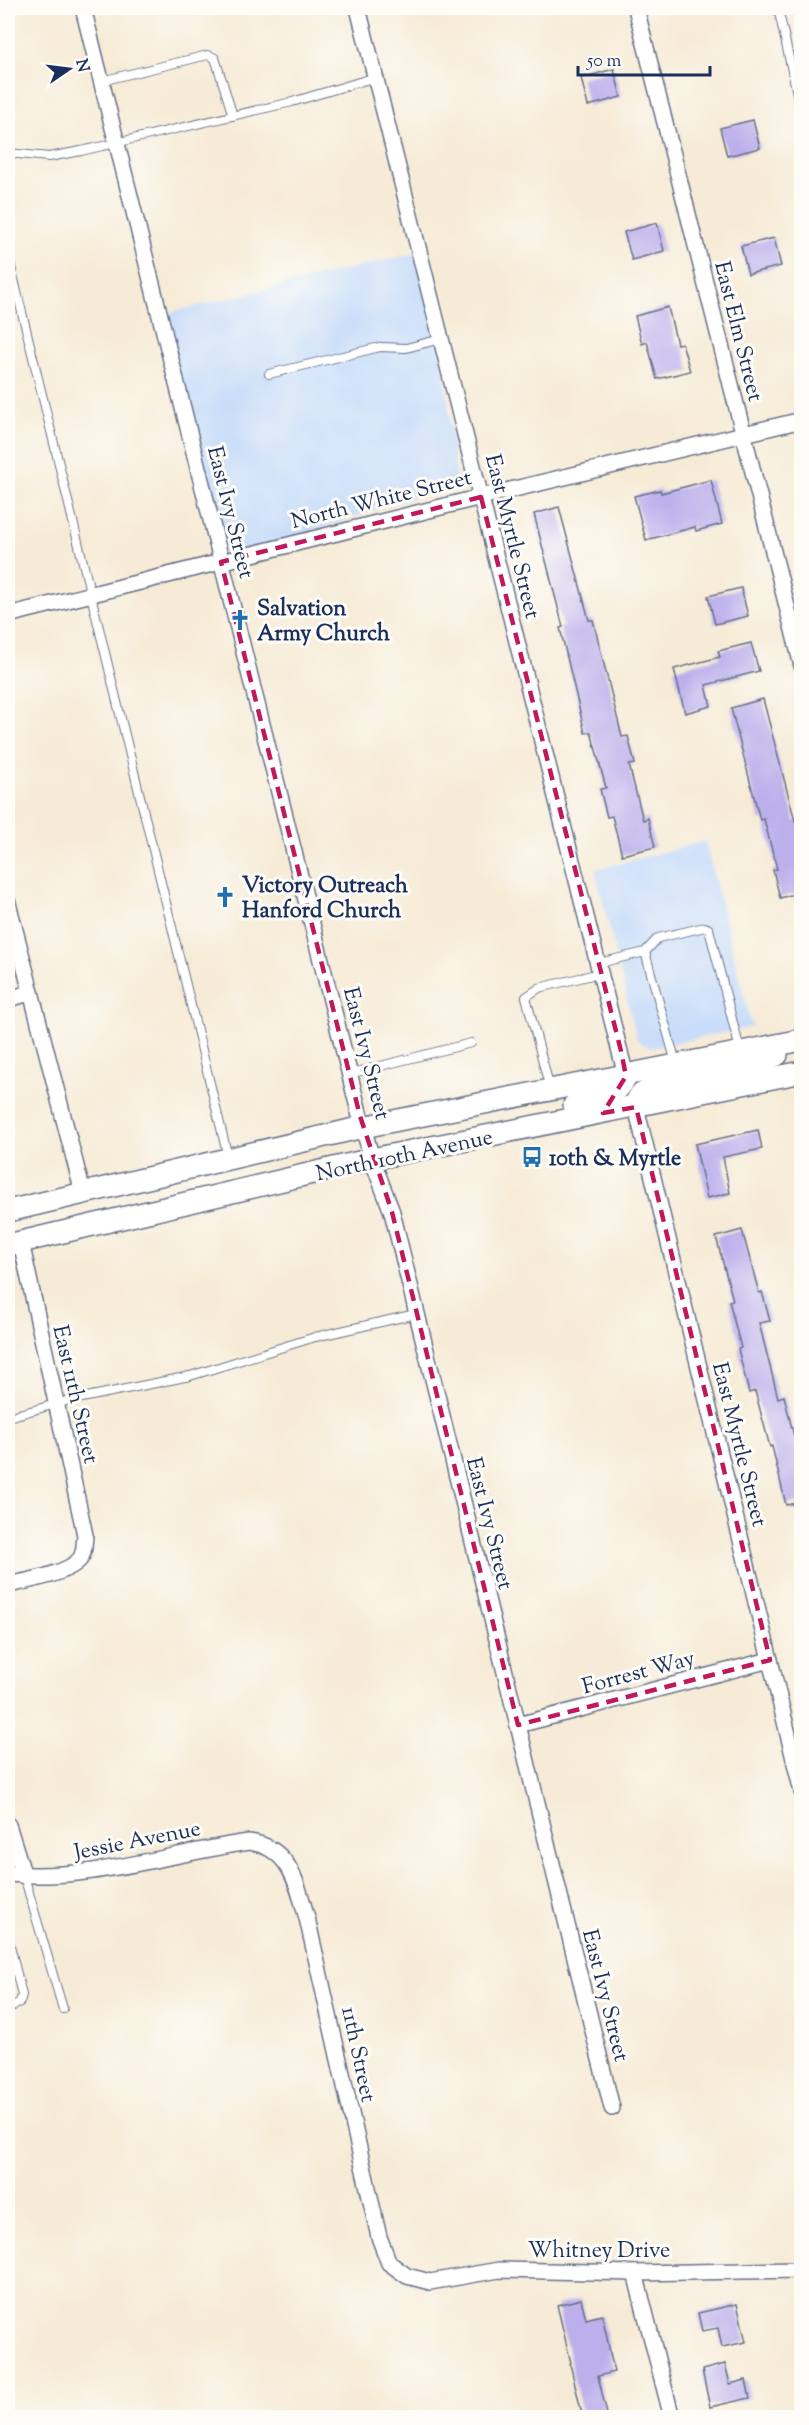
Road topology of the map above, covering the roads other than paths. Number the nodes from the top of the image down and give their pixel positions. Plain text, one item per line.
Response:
1 (83, 8) edge
2 (358, 8) edge
3 (636, 8) edge
4 (778, 8) edge
5 (376, 77) junction
6 (101, 81) junction
7 (233, 116) junction
8 (801, 116) edge
9 (117, 143) junction
10 (8, 153) edge
11 (8, 255) edge
12 (441, 339) junction
13 (269, 374) dead end
14 (801, 420) edge
15 (743, 434) junction
16 (481, 496) junction
17 (221, 562) junction
18 (92, 594) junction
19 (8, 615) edge
20 (801, 666) edge
21 (8, 903) edge
22 (645, 952) junction
23 (600, 968) junction
24 (30, 993) junction
25 (8, 999) edge
26 (801, 1041) edge
27 (471, 1043) dead end
28 (741, 1054) junction
29 (676, 1066) junction
30 (801, 1072) edge
31 (349, 1074) junction
32 (626, 1076) junction
33 (550, 1091) junction
34 (636, 1107) junction
35 (363, 1126) junction
36 (498, 1134) junction
37 (229, 1159) junction
38 (372, 1159) junction
39 (83, 1193) junction
40 (8, 1211) edge
41 (14, 1244) edge
42 (416, 1314) junction
43 (57, 1404) junction
44 (8, 1417) edge
45 (8, 1585) edge
46 (770, 1660) junction
47 (518, 1725) junction
48 (801, 1792) edge
49 (8, 1825) edge
50 (272, 1849) joint
51 (8, 1874) edge
52 (24, 1875) junction
53 (8, 1936) edge
54 (8, 2009) edge
55 (63, 2009) dead end
56 (612, 2108) dead end
57 (801, 2270) edge
58 (399, 2271) joint
59 (635, 2273) junction
60 (672, 2418) edge

1 - 6 street, East Ivy Street
2 - 5 street, East Myrtle Street
3 - 15 street, East Elm Street
4 - 8 lane
5 - 7 lane
5 - 12 street, East Myrtle Street
6 - 7 lane
6 - 9 street, East Ivy Street
7 - 9 lane
9 - 10 lane
9 - 17 street, East Ivy Street
11 - 18 lane
12 - 13 lane
12 - 16 street, East Myrtle Street
14 - 15 street, North White Street
15 - 16 street, North White Street
15 - 20 street, East Elm Street
16 - 17 street, North White Street
16 - 23 street, East Myrtle Street
17 - 18 street, North White Street
17 - 31 street, East Ivy Street
18 - 19 street, North White Street
18 - 37 lane
21 - 24 street
22 - 23 lane
22 - 28 lane
22 - 29 lane
23 - 32 street, East Myrtle Street
23 - 33 lane
24 - 25 street
24 - 39 street
26 - 28 main road, North 10th Avenue
26 - 34 main road
27 - 31 lane
28 - 29 main road, North 10th Avenue
29 - 32 main road, North 10th Avenue
30 - 34 main road, North 10th Avenue
31 - 35 street, East Ivy Street
32 - 33 main road, North 10th Avenue
32 - 36 main road
33 - 35 main road, North 10th Avenue
34 - 36 main road, North 10th Avenue
34 - 46 street, East Myrtle Street
35 - 37 main road, North 10th Avenue
35 - 38 street, East Ivy Street
36 - 38 main road, North 10th Avenue
37 - 39 main road, North 10th Avenue
38 - 41 main road, North 10th Avenue
38 - 42 street, East Ivy Street
39 - 40 main road, North 10th Avenue
41 - 43 street, East 11th Street
42 - 43 lane
42 - 47 street, East Ivy Street
43 - 44 lane
43 - 45 street, East 11th Street
46 - 47 street, Forrest Way
46 - 48 street, East Myrtle Street
47 - 56 street, East Ivy Street
49 - 52 street
50 - 52 street, Jessie Avenue
50 - 58 street, 11th Street
51 - 52 street, Jessie Avenue
52 - 55 lane
53 - 54 lane
57 - 59 street, Whitney Drive
58 - 59 street, Whitney Drive
59 - 60 street

